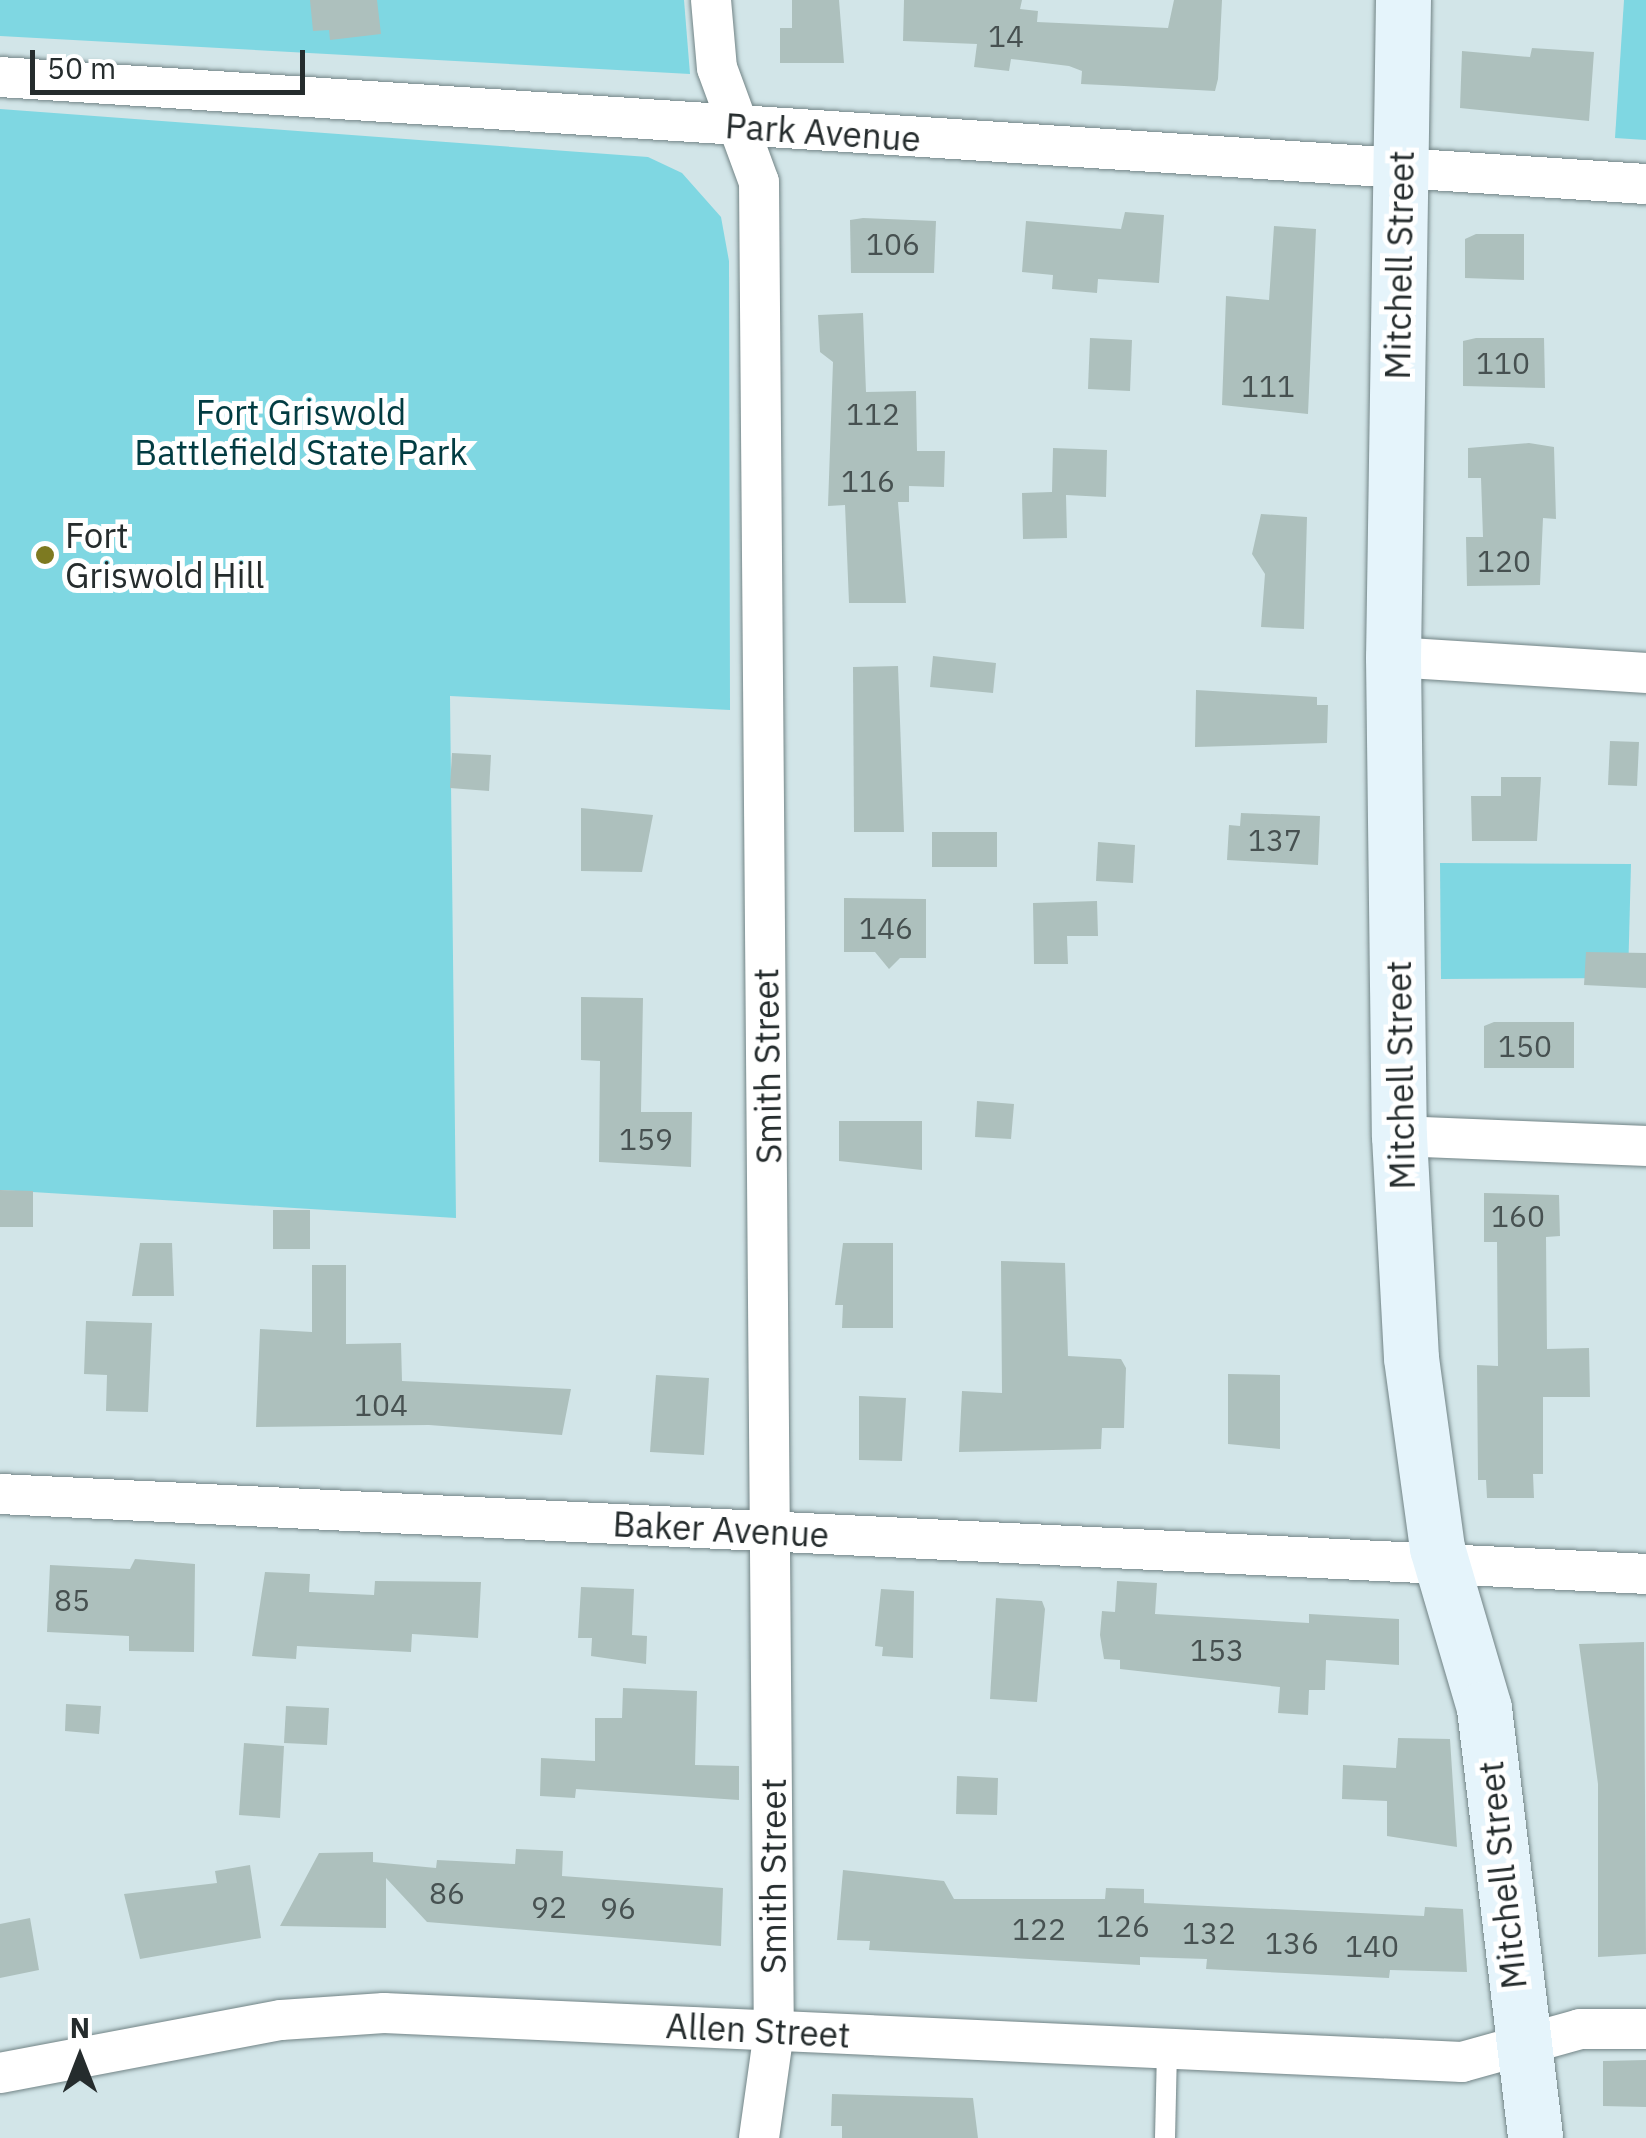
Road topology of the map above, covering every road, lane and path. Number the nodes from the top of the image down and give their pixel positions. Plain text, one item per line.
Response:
1 (710, 0) edge
2 (1403, 0) edge
3 (0, 77) edge
4 (734, 126) junction
5 (1400, 168) junction
6 (1646, 184) edge
7 (1393, 658) junction
8 (1646, 672) edge
9 (1399, 1136) junction
10 (1646, 1146) edge
11 (0, 1494) edge
12 (771, 1532) junction
13 (1442, 1564) junction
14 (1646, 1574) edge
15 (1646, 2029) edge
16 (774, 2031) junction
17 (1168, 2048) junction
18 (1520, 2049) junction
19 (0, 2073) edge
20 (759, 2138) edge
21 (1165, 2138) edge
22 (1535, 2138) edge

1 - 4 street, Smith Street
2 - 5 main road, Mitchell Street
3 - 4 street, Park Avenue
4 - 5 street, Park Avenue
4 - 12 street, Smith Street
5 - 6 street, Park Avenue
5 - 7 main road, Mitchell Street
7 - 8 street
7 - 9 main road, Mitchell Street
9 - 10 street
9 - 13 main road, Mitchell Street
11 - 12 street, Baker Avenue
12 - 13 street, Baker Avenue
12 - 16 street, Smith Street
13 - 14 street, Baker Avenue
13 - 18 main road, Mitchell Street
15 - 18 street, Allen Street
16 - 17 street, Allen Street
16 - 19 street, Allen Street
16 - 20 street, Smith Street
17 - 18 street, Allen Street
17 - 21 lane
18 - 22 main road, Mitchell Street

